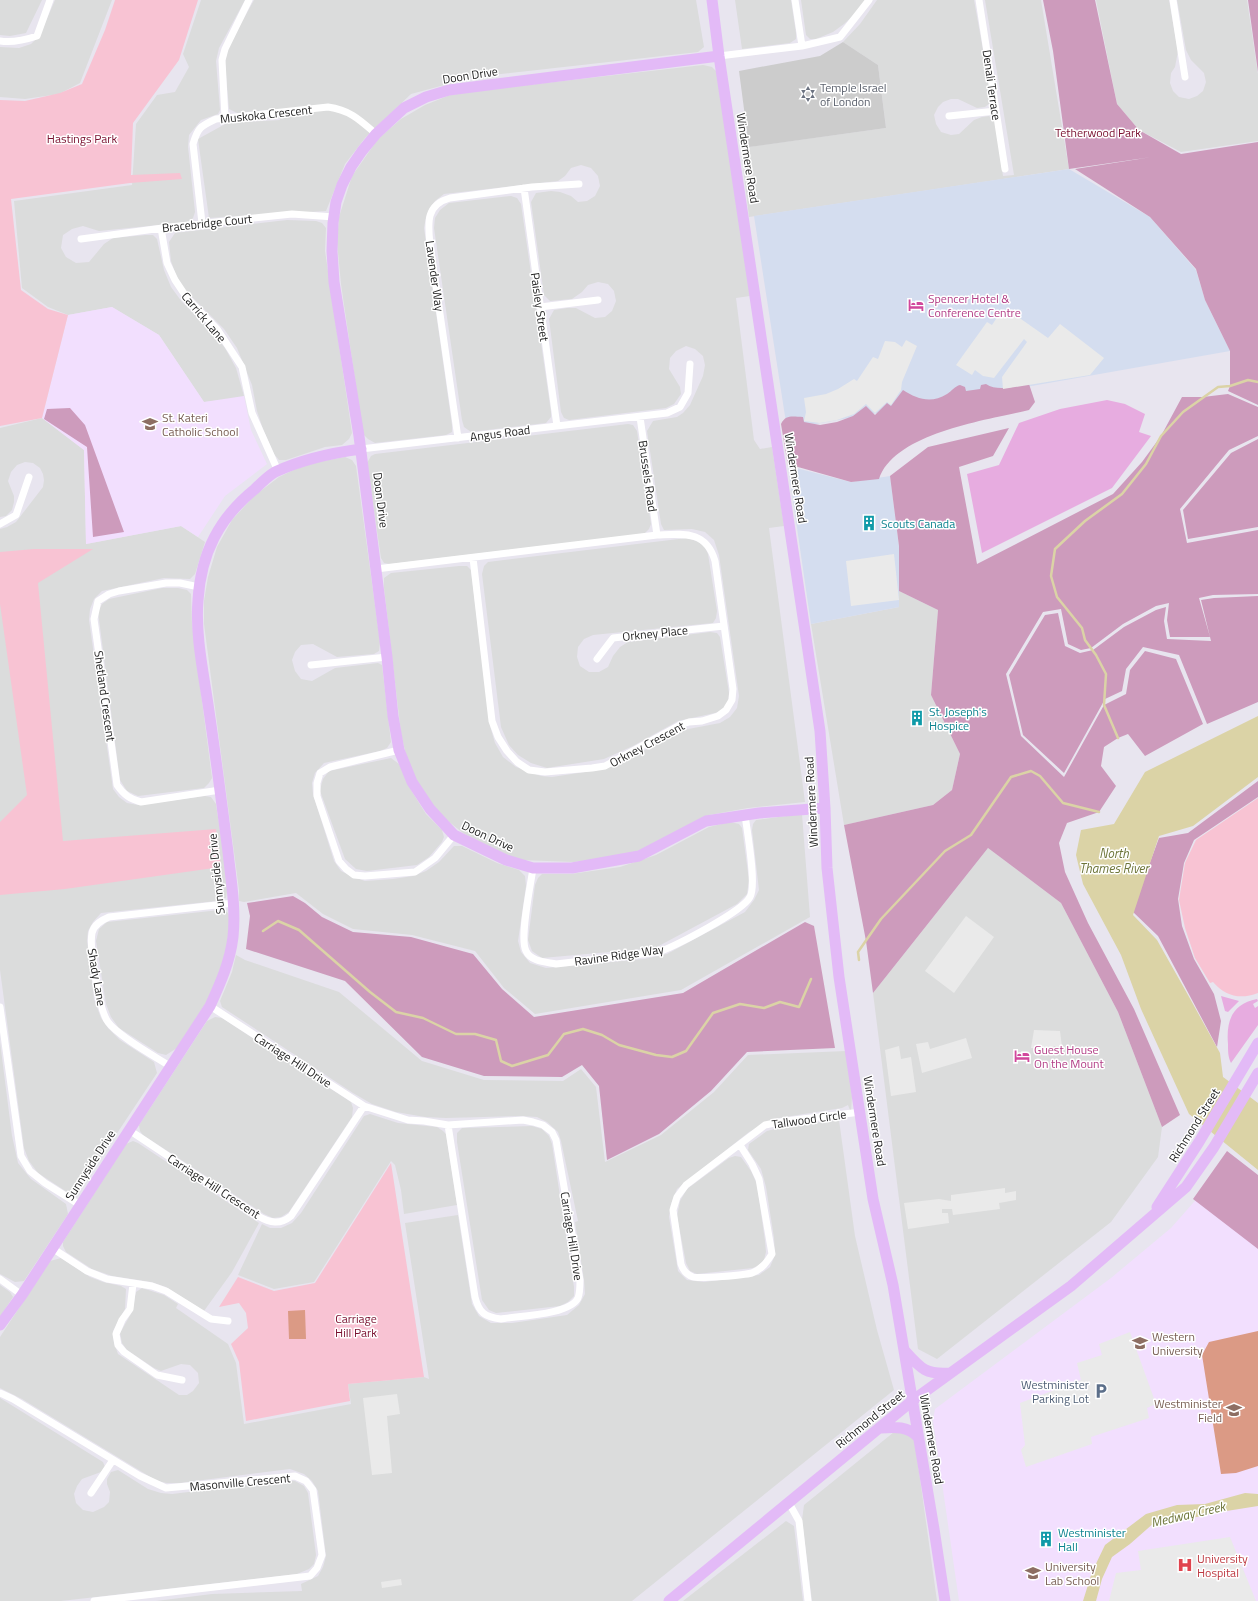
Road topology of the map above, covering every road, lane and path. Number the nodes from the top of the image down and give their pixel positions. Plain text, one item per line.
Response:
1 (50, 0) edge
2 (249, 0) edge
3 (712, 0) edge
4 (795, 0) edge
5 (869, 0) edge
6 (979, 0) edge
7 (1173, 0) edge
8 (0, 41) edge
9 (802, 46) junction
10 (719, 56) junction
11 (1185, 77) dead end
12 (996, 111) junction
13 (949, 116) dead end
14 (225, 118) junction
15 (376, 134) junction
16 (1005, 169) dead end
17 (579, 184) dead end
18 (524, 188) junction
19 (334, 217) junction
20 (202, 223) junction
21 (161, 228) junction
22 (81, 239) dead end
23 (598, 300) dead end
24 (540, 307) junction
25 (690, 364) dead end
26 (640, 417) junction
27 (557, 426) junction
28 (458, 438) junction
29 (361, 449) junction
30 (278, 471) junction
31 (29, 477) dead end
32 (0, 524) edge
33 (657, 535) junction
34 (473, 558) junction
35 (376, 569) junction
36 (199, 587) junction
37 (724, 626) junction
38 (387, 657) junction
39 (596, 659) dead end
40 (311, 665) dead end
41 (399, 750) junction
42 (220, 790) junction
43 (825, 808) junction
44 (745, 815) junction
45 (454, 835) junction
46 (533, 868) junction
47 (234, 903) junction
48 (0, 1006) edge
49 (210, 1006) junction
50 (1258, 1043) edge
51 (170, 1066) junction
52 (1257, 1075) edge
53 (364, 1106) junction
54 (861, 1112) junction
55 (448, 1125) junction
56 (129, 1130) junction
57 (740, 1145) junction
58 (80, 1205) junction
59 (1149, 1219) junction
60 (52, 1248) junction
61 (0, 1279) edge
62 (133, 1284) junction
63 (22, 1295) junction
64 (228, 1321) dead end
65 (0, 1325) edge
66 (904, 1350) junction
67 (951, 1373) junction
68 (182, 1380) dead end
69 (0, 1393) edge
70 (912, 1402) junction
71 (880, 1428) junction
72 (918, 1437) junction
73 (113, 1460) junction
74 (91, 1493) dead end
75 (788, 1503) junction
76 (94, 1601) edge
77 (669, 1601) edge
78 (808, 1601) edge
79 (945, 1601) edge

1 - 8 street
2 - 14 street
3 - 10 main road, Windermere Road
4 - 9 street
5 - 9 street
6 - 12 street, Denali Terrace
7 - 11 street
9 - 10 street
10 - 15 main road, Doon Drive
10 - 43 main road, Windermere Road
12 - 13 street
12 - 16 street, Denali Terrace
14 - 15 street, Muskoka Crescent
14 - 20 street, Muskoka Crescent
15 - 19 main road, Doon Drive
17 - 18 street
18 - 24 street, Paisley Street
18 - 28 street, Lavender Way
19 - 20 street, Bracebridge Court
19 - 29 main road, Doon Drive
20 - 21 street, Bracebridge Court
21 - 22 street, Bracebridge Court
21 - 30 street, Carrick Lane
23 - 24 street
24 - 27 street, Paisley Street
25 - 26 street, Angus Road
26 - 27 street, Angus Road
26 - 33 street, Brussels Road
27 - 28 street, Angus Road
28 - 29 street, Angus Road
29 - 30 main road, Sunnyside Drive
29 - 35 main road, Doon Drive
30 - 36 main road, Sunnyside Drive
31 - 32 street
33 - 34 street, Orkney Crescent
33 - 37 street, Orkney Crescent
34 - 35 street, Orkney Crescent
34 - 37 street, Orkney Crescent
35 - 38 main road, Doon Drive
36 - 42 main road, Sunnyside Drive
36 - 42 street, Shetland Crescent
37 - 39 street, Orkney Place
38 - 40 street
38 - 41 main road, Doon Drive
41 - 45 main road, Doon Drive
41 - 45 street
42 - 47 main road, Sunnyside Drive
43 - 44 main road, Doon Drive
43 - 54 main road, Windermere Road
44 - 46 main road, Doon Drive
44 - 46 street, Ravine Ridge Way
45 - 46 main road, Doon Drive
47 - 49 main road, Sunnyside Drive
47 - 51 street, Shady Lane
48 - 58 street
49 - 51 main road, Sunnyside Drive
49 - 53 street, Carriage Hill Drive
50 - 59 main road, Richmond Street
51 - 56 main road, Sunnyside Drive
52 - 59 main road, Richmond Street
53 - 55 street, Carriage Hill Drive
53 - 56 street, Carriage Hill Crescent
54 - 57 street, Tallwood Circle
54 - 66 main road, Windermere Road
55 - 55 street, Carriage Hill Drive
56 - 58 main road, Sunnyside Drive
57 - 57 street, Tallwood Circle
58 - 60 main road, Sunnyside Drive
59 - 67 main road, Richmond Street
60 - 62 street
60 - 63 main road, Sunnyside Drive
61 - 63 street
62 - 64 street
62 - 68 street
63 - 65 main road, Sunnyside Drive
66 - 67 main road
66 - 70 main road, Windermere Road
67 - 70 main road, Richmond Street
69 - 73 street, Masonville Crescent
70 - 71 main road, Richmond Street
70 - 72 main road, Windermere Road
71 - 72 main road
71 - 75 main road, Richmond Street
72 - 79 main road, Windermere Road
73 - 74 street
73 - 76 street, Masonville Crescent
75 - 77 main road, Richmond Street
75 - 78 street

